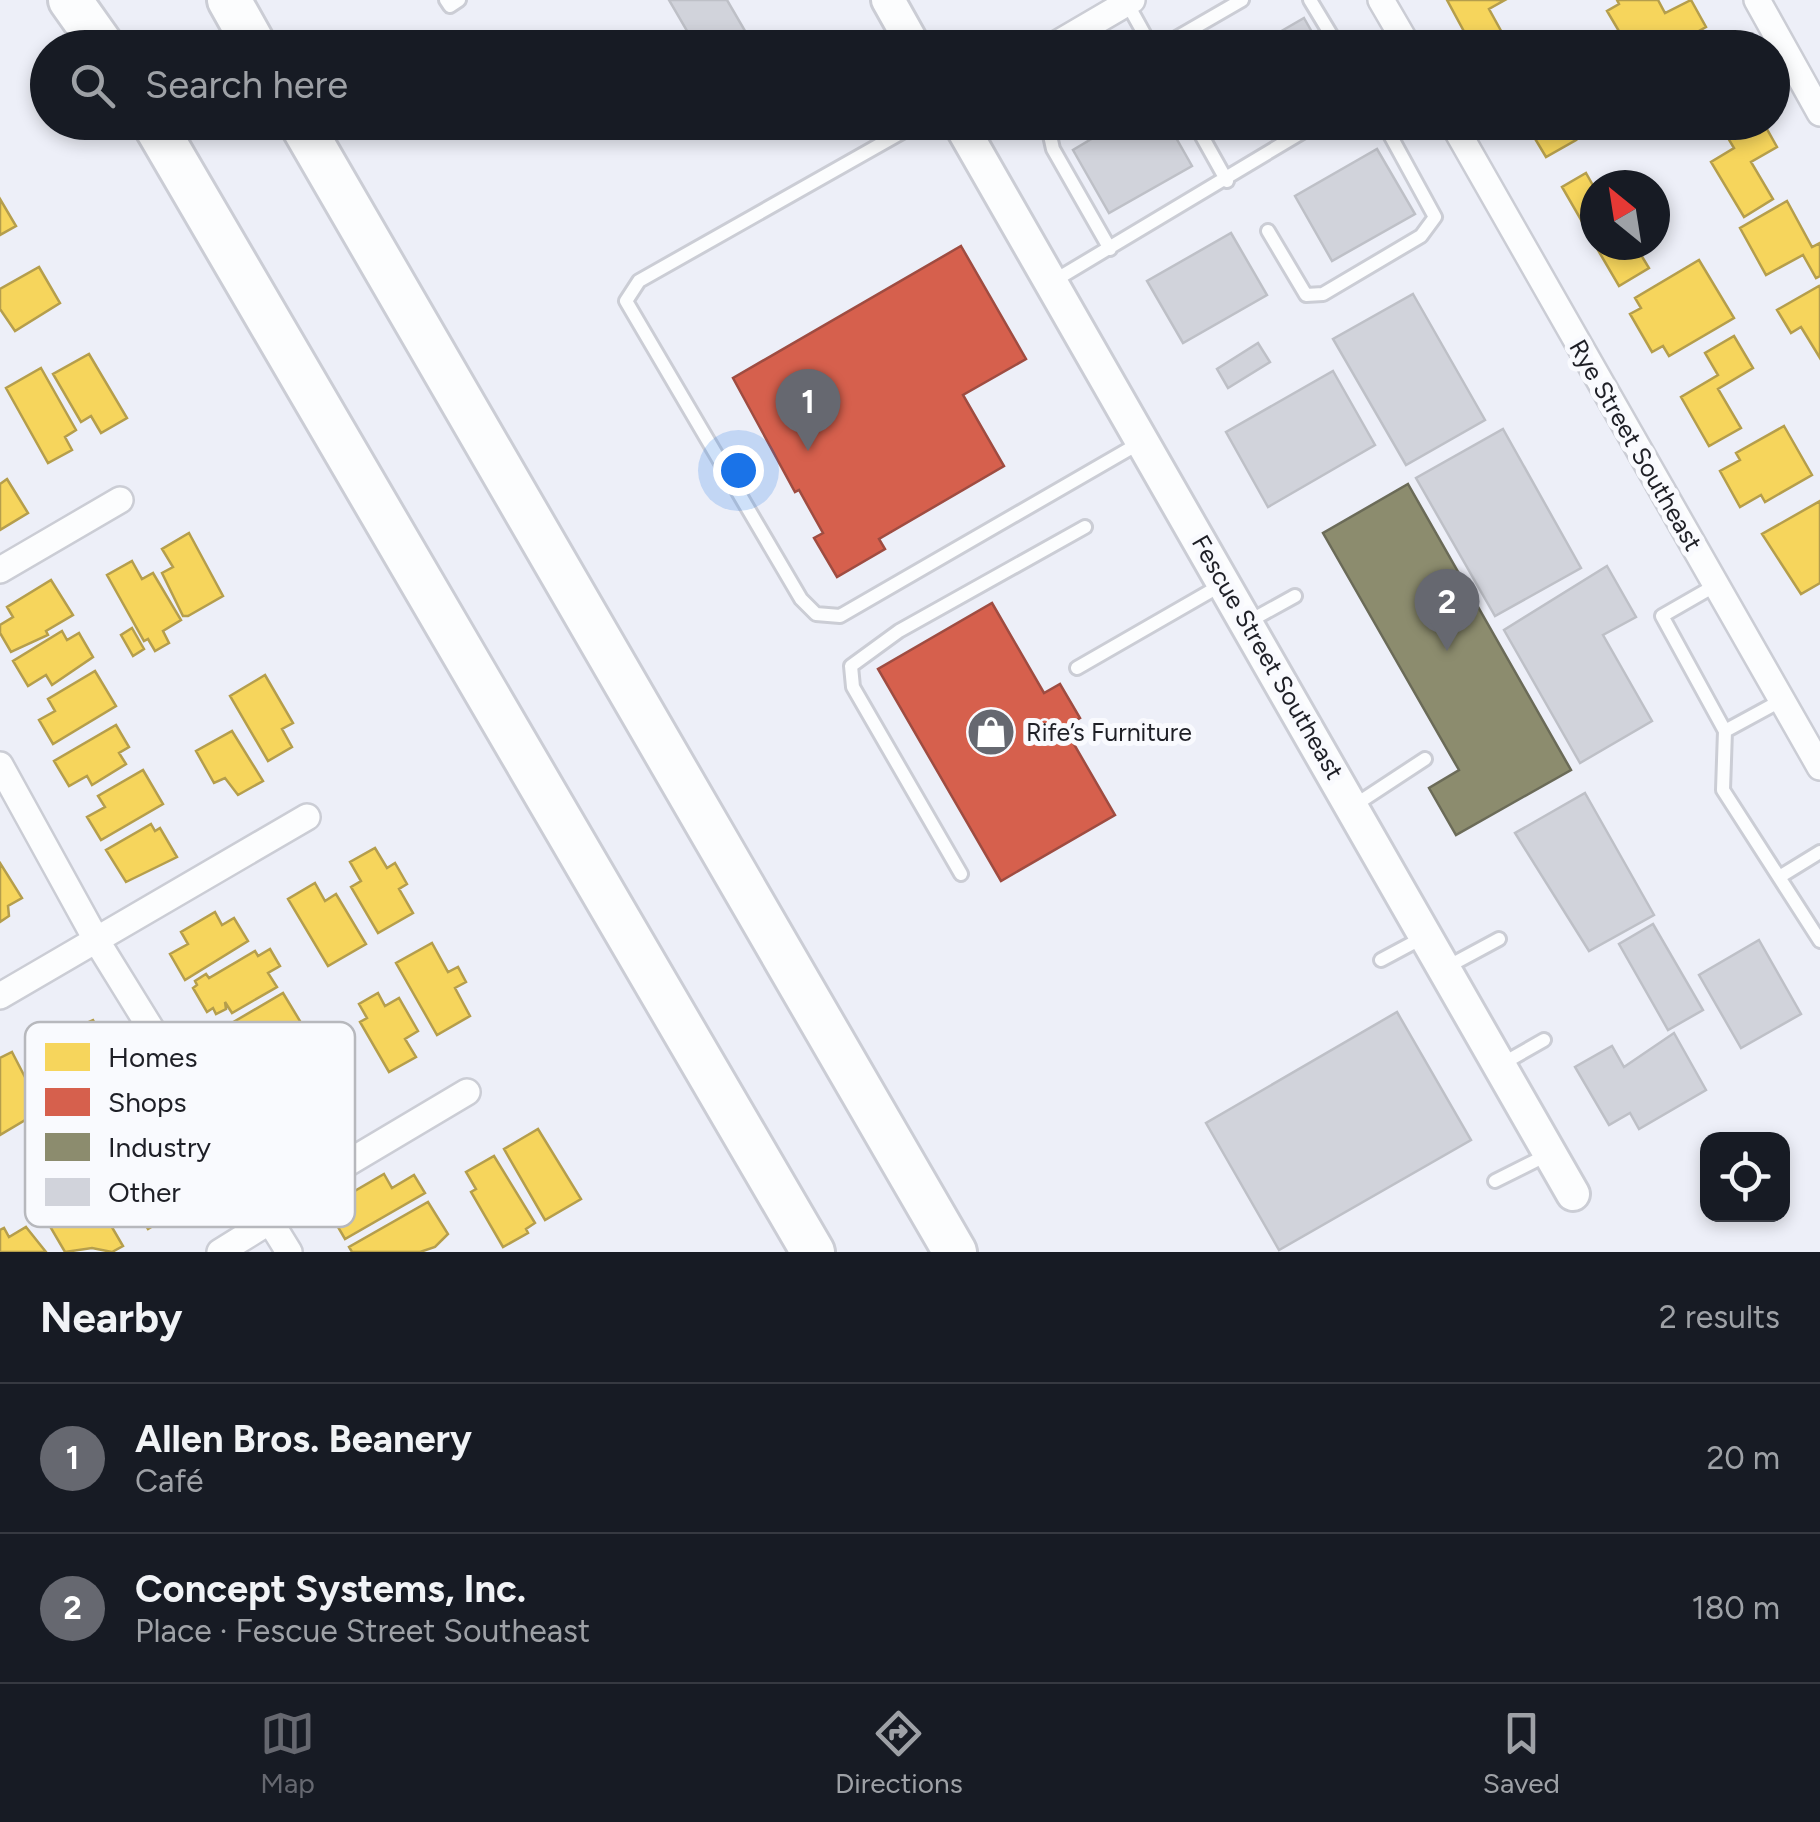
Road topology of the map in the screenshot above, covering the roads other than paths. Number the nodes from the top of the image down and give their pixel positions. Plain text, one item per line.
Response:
1 (70, 0) edge
2 (83, 0) edge
3 (229, 0) edge
4 (446, 0) edge
5 (460, 0) edge
6 (888, 0) edge
7 (1242, 0) edge
8 (1310, 0) edge
9 (1382, 0) edge
10 (1757, 0) edge
11 (1129, 1) edge
12 (93, 30) edge
13 (98, 30) edge
14 (246, 30) edge
15 (905, 30) edge
16 (1080, 30) edge
17 (1146, 30) edge
18 (1188, 30) edge
19 (1328, 30) edge
20 (1399, 30) edge
21 (1774, 30) edge
22 (1790, 59) edge
23 (1820, 112) edge
24 (164, 140) edge
25 (310, 140) edge
26 (888, 140) edge
27 (969, 140) edge
28 (1051, 140) edge
29 (1204, 140) edge
30 (1291, 140) edge
31 (1393, 140) edge
32 (1462, 140) edge
33 (1226, 181) junction
34 (1268, 231) dead end
35 (1110, 249) junction
36 (1052, 282) junction
37 (1144, 440) junction
38 (120, 500) dead end
39 (1085, 527) dead end
40 (0, 570) edge
41 (1225, 582) junction
42 (1716, 585) junction
43 (1295, 596) dead end
44 (1248, 622) junction
45 (1077, 668) dead end
46 (1782, 700) junction
47 (1725, 731) junction
48 (1425, 759) dead end
49 (0, 765) edge
50 (1820, 767) edge
51 (1352, 807) junction
52 (307, 817) dead end
53 (1820, 852) edge
54 (961, 874) dead end
55 (1781, 876) junction
56 (1426, 936) junction
57 (1499, 940) dead end
58 (1820, 941) edge
59 (98, 943) junction
60 (1381, 960) dead end
61 (1444, 968) junction
62 (0, 996) edge
63 (147, 1022) edge
64 (1544, 1040) dead end
65 (1500, 1065) junction
66 (467, 1092) dead end
67 (1550, 1154) junction
68 (355, 1159) edge
69 (1495, 1181) dead end
70 (1572, 1194) dead end
71 (260, 1227) edge
72 (273, 1227) edge
73 (220, 1252) edge
74 (288, 1252) edge
75 (814, 1252) edge
76 (955, 1252) edge

1 - 12 highway
2 - 13 highway
3 - 14 highway
4 - 5 lane
6 - 15 street
7 - 18 lane
8 - 19 lane
9 - 20 street
10 - 21 street
11 - 16 street
11 - 17 lane
22 - 23 street
24 - 75 highway
25 - 76 highway
26 - 37 lane
27 - 36 street, Fescue Street Southeast
28 - 35 lane
29 - 33 lane
30 - 33 lane
31 - 34 lane
32 - 42 street, Rye Street Southeast
33 - 35 lane
35 - 36 lane
36 - 37 street, Fescue Street Southeast
37 - 41 street, Fescue Street Southeast
38 - 40 street
39 - 54 lane
41 - 44 street, Fescue Street Southeast
41 - 45 lane
42 - 46 street, Rye Street Southeast
42 - 47 lane
43 - 44 lane
44 - 51 street, Fescue Street Southeast
46 - 47 lane
46 - 50 street, Rye Street Southeast
47 - 55 lane
48 - 51 lane
49 - 59 street
51 - 56 street, Fescue Street Southeast
52 - 59 street
53 - 55 lane
55 - 58 lane
56 - 60 lane
56 - 61 street, Fescue Street Southeast
57 - 61 lane
59 - 62 street
59 - 63 street
61 - 65 street, Fescue Street Southeast
64 - 65 lane
65 - 67 street, Fescue Street Southeast
66 - 68 street
67 - 69 lane
67 - 70 street, Fescue Street Southeast
71 - 73 street
72 - 74 street

